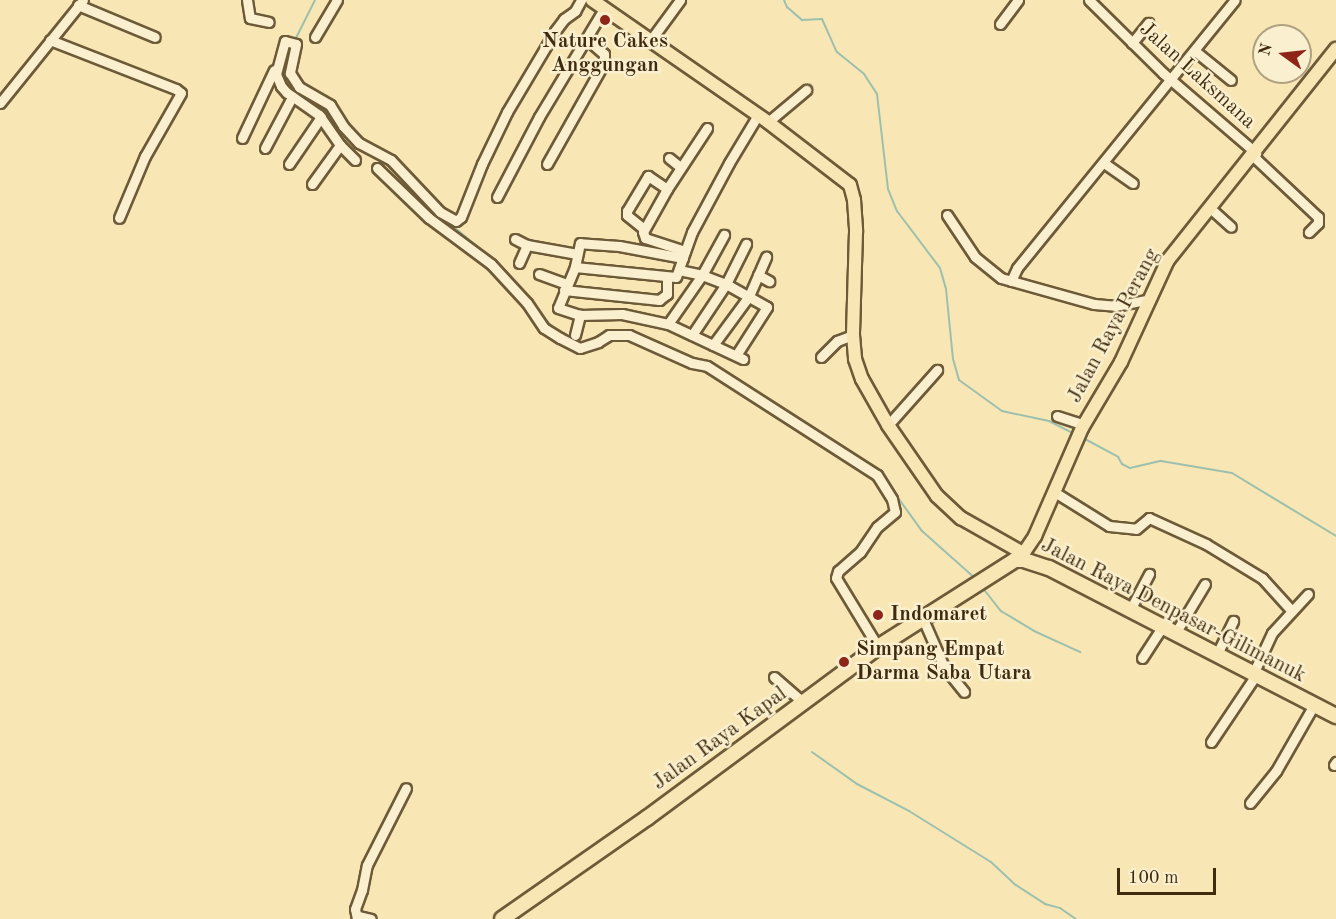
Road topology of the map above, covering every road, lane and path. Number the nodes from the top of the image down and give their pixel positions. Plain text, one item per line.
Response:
1 (247, 0) edge
2 (337, 0) edge
3 (680, 0) edge
4 (1018, 0) edge
5 (1089, 0) edge
6 (1235, 0) edge
7 (593, 2) edge
8 (80, 3) edge
9 (269, 22) dead end
10 (1148, 23) dead end
11 (1000, 24) dead end
12 (155, 37) dead end
13 (315, 37) dead end
14 (587, 39) junction
15 (50, 40) junction
16 (650, 41) junction
17 (1132, 42) junction
18 (1336, 49) edge
19 (1195, 51) junction
20 (277, 65) junction
21 (1172, 80) junction
22 (1231, 80) dead end
23 (806, 90) dead end
24 (292, 97) junction
25 (0, 103) edge
26 (321, 117) junction
27 (764, 119) junction
28 (707, 128) dead end
29 (243, 138) dead end
30 (340, 145) junction
31 (265, 148) dead end
32 (1254, 154) junction
33 (669, 158) dead end
34 (355, 160) dead end
35 (1104, 163) junction
36 (289, 164) dead end
37 (547, 164) dead end
38 (680, 167) junction
39 (377, 168) dead end
40 (1133, 183) dead end
41 (312, 184) dead end
42 (667, 189) junction
43 (423, 194) junction
44 (497, 197) dead end
45 (414, 203) junction
46 (1210, 208) junction
47 (947, 215) dead end
48 (119, 218) dead end
49 (1231, 227) dead end
50 (644, 230) junction
51 (1309, 232) dead end
52 (724, 235) dead end
53 (515, 239) dead end
54 (746, 244) dead end
55 (527, 245) junction
56 (577, 254) junction
57 (684, 255) junction
58 (766, 257) dead end
59 (519, 263) dead end
60 (575, 267) junction
61 (679, 270) junction
62 (540, 274) dead end
63 (702, 274) junction
64 (758, 275) junction
65 (667, 278) junction
66 (769, 281) dead end
67 (1011, 281) junction
68 (726, 284) junction
69 (566, 287) junction
70 (749, 296) junction
71 (1150, 299) junction
72 (580, 315) junction
73 (668, 324) junction
74 (575, 335) dead end
75 (692, 335) junction
76 (853, 335) junction
77 (713, 345) junction
78 (821, 357) dead end
79 (937, 370) dead end
80 (1057, 416) dead end
81 (888, 425) junction
82 (1083, 426) junction
83 (1056, 493) junction
84 (1024, 557) junction
85 (1149, 574) dead end
86 (1205, 584) dead end
87 (962, 593) joint
88 (1308, 594) dead end
89 (1130, 610) junction
90 (1291, 610) junction
91 (923, 618) junction
92 (1233, 621) dead end
93 (1163, 626) junction
94 (1176, 632) junction
95 (878, 647) junction
96 (1217, 654) junction
97 (1142, 658) dead end
98 (1255, 674) junction
99 (774, 677) dead end
100 (964, 692) dead end
101 (804, 704) junction
102 (1314, 705) junction
103 (1336, 716) edge
104 (1211, 742) dead end
105 (406, 788) dead end
106 (1250, 803) dead end
107 (357, 917) edge
108 (371, 919) edge
109 (502, 919) edge

1 - 9 street
2 - 13 street
3 - 16 street
4 - 11 street
5 - 17 street, Jalan Laksmana
6 - 19 street
7 - 14 street
7 - 16 main road
7 - 43 street
8 - 12 street
8 - 15 street
10 - 17 street
14 - 37 street
14 - 44 street
15 - 25 street
15 - 48 street
16 - 27 main road
17 - 21 street, Jalan Laksmana
18 - 32 main road, Jalan Raya Perang
19 - 21 street
19 - 22 street
20 - 24 street
20 - 29 street
20 - 43 street
21 - 32 street, Jalan Laksmana
21 - 35 street
23 - 27 street
24 - 26 street
24 - 31 street
26 - 30 street
26 - 36 street
27 - 57 street
27 - 76 main road
28 - 38 street
30 - 34 street
30 - 41 street
32 - 46 main road, Jalan Raya Perang
32 - 51 street, Jalan Laksmana
33 - 38 street
35 - 40 street
35 - 67 street
38 - 42 street
39 - 45 street
42 - 50 street
42 - 50 street
43 - 45 street
45 - 95 street
46 - 49 street
46 - 71 main road, Jalan Raya Perang
47 - 67 street
50 - 57 street
52 - 63 street
53 - 55 street
54 - 68 street
55 - 56 street
55 - 59 street
56 - 57 street
56 - 60 street
57 - 61 street
58 - 64 street
60 - 65 street
60 - 69 street
61 - 63 street
61 - 65 street
62 - 69 street
63 - 68 street
63 - 73 street
64 - 66 street
64 - 70 street
65 - 69 street
67 - 71 street
68 - 70 street
68 - 75 street
69 - 72 street
70 - 77 street
70 - 77 street
71 - 82 main road, Jalan Raya Perang
72 - 73 street
72 - 74 street
73 - 75 street
75 - 77 street
76 - 78 street
76 - 81 main road
79 - 81 street
80 - 82 street
81 - 84 main road
82 - 83 main road, Jalan Raya Perang
83 - 84 main road, Jalan Raya Perang
83 - 90 street
84 - 87 highway, Jalan Raya Denpasar-Gilimanuk
84 - 89 highway, Jalan Raya Denpasar-Gilimanuk
85 - 89 street
86 - 94 street
87 - 91 highway, Jalan Raya Kapal
88 - 90 street
89 - 93 highway, Jalan Raya Denpasar-Gilimanuk
90 - 98 street
91 - 95 highway, Jalan Raya Kapal
91 - 100 street
92 - 96 street
93 - 94 highway, Jalan Raya Denpasar-Gilimanuk
93 - 97 street
94 - 96 highway, Jalan Raya Denpasar-Gilimanuk
95 - 101 highway, Jalan Raya Kapal
96 - 98 highway, Jalan Raya Denpasar-Gilimanuk
98 - 102 highway, Jalan Raya Denpasar-Gilimanuk
98 - 104 street
99 - 101 street
101 - 109 highway, Jalan Raya Kapal
102 - 103 highway, Jalan Raya Denpasar-Gilimanuk
102 - 106 street
105 - 107 street
107 - 108 street

